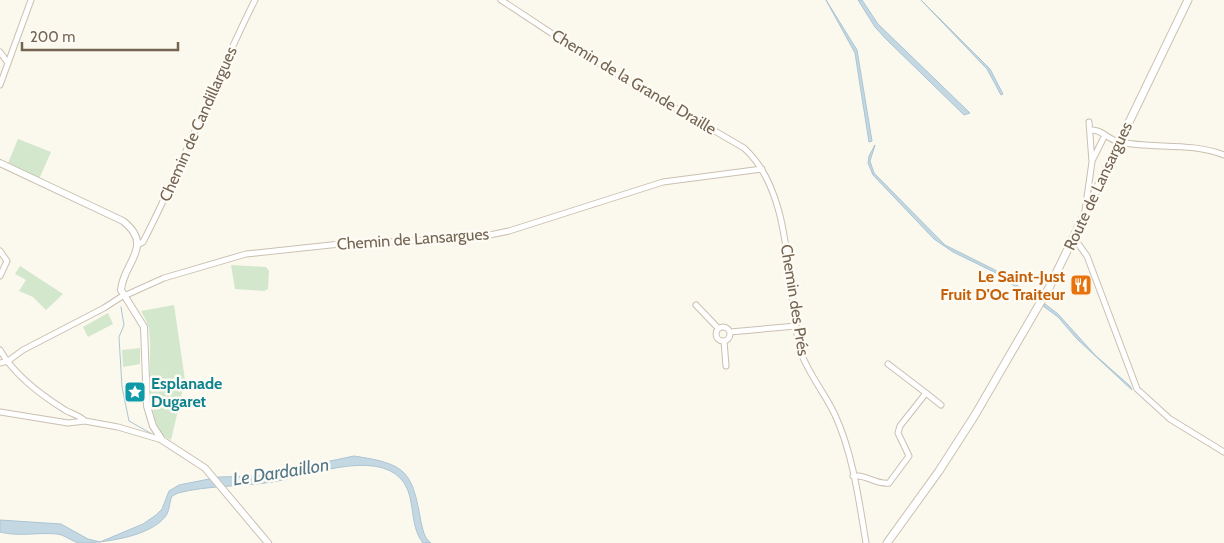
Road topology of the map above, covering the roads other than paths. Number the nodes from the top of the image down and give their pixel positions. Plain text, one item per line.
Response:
1 (31, 0) edge
2 (256, 0) edge
3 (501, 0) edge
4 (1188, 0) edge
5 (0, 52) edge
6 (8, 63) junction
7 (0, 85) edge
8 (1089, 122) dead end
9 (1091, 130) junction
10 (1105, 135) junction
11 (1119, 142) junction
12 (1224, 155) edge
13 (1092, 162) junction
14 (0, 163) edge
15 (762, 169) junction
16 (1085, 214) junction
17 (1074, 238) junction
18 (137, 245) junction
19 (0, 252) edge
20 (0, 276) edge
21 (124, 295) junction
22 (696, 305) dead end
23 (796, 326) junction
24 (718, 328) junction
25 (730, 332) junction
26 (724, 341) junction
27 (0, 350) edge
28 (8, 361) junction
29 (0, 362) edge
30 (888, 364) dead end
31 (726, 366) dead end
32 (926, 393) junction
33 (941, 405) dead end
34 (0, 412) edge
35 (85, 421) junction
36 (160, 439) junction
37 (1224, 452) edge
38 (853, 476) junction
39 (268, 543) edge
40 (866, 543) edge
41 (887, 543) edge

1 - 6 street
2 - 18 street, Chemin de Candillargues
3 - 15 street, Chemin de la Grande Draille
4 - 11 main road, Route de Lansargues
5 - 6 street
6 - 7 street
8 - 9 street
9 - 10 street
9 - 13 street
10 - 11 street
10 - 13 street
11 - 12 street
11 - 16 main road, Route de Lansargues
13 - 16 street
14 - 18 street
15 - 21 street, Chemin de Lansargues
15 - 23 street, Chemin des Prés
16 - 17 main road, Route de Lansargues
17 - 37 street
17 - 41 main road, Route de Lansargues
18 - 21 street
19 - 20 street
21 - 28 street, Chemin de Lansargues
21 - 36 street
22 - 24 street
23 - 25 street
23 - 38 street, Chemin des Prés
24 - 25 street
24 - 26 street
25 - 26 street
26 - 31 street
27 - 28 street
28 - 29 street
28 - 35 street
30 - 32 street
32 - 33 street
32 - 38 street
34 - 35 street
35 - 36 street
36 - 39 street
38 - 40 street, Chemin des Prés

